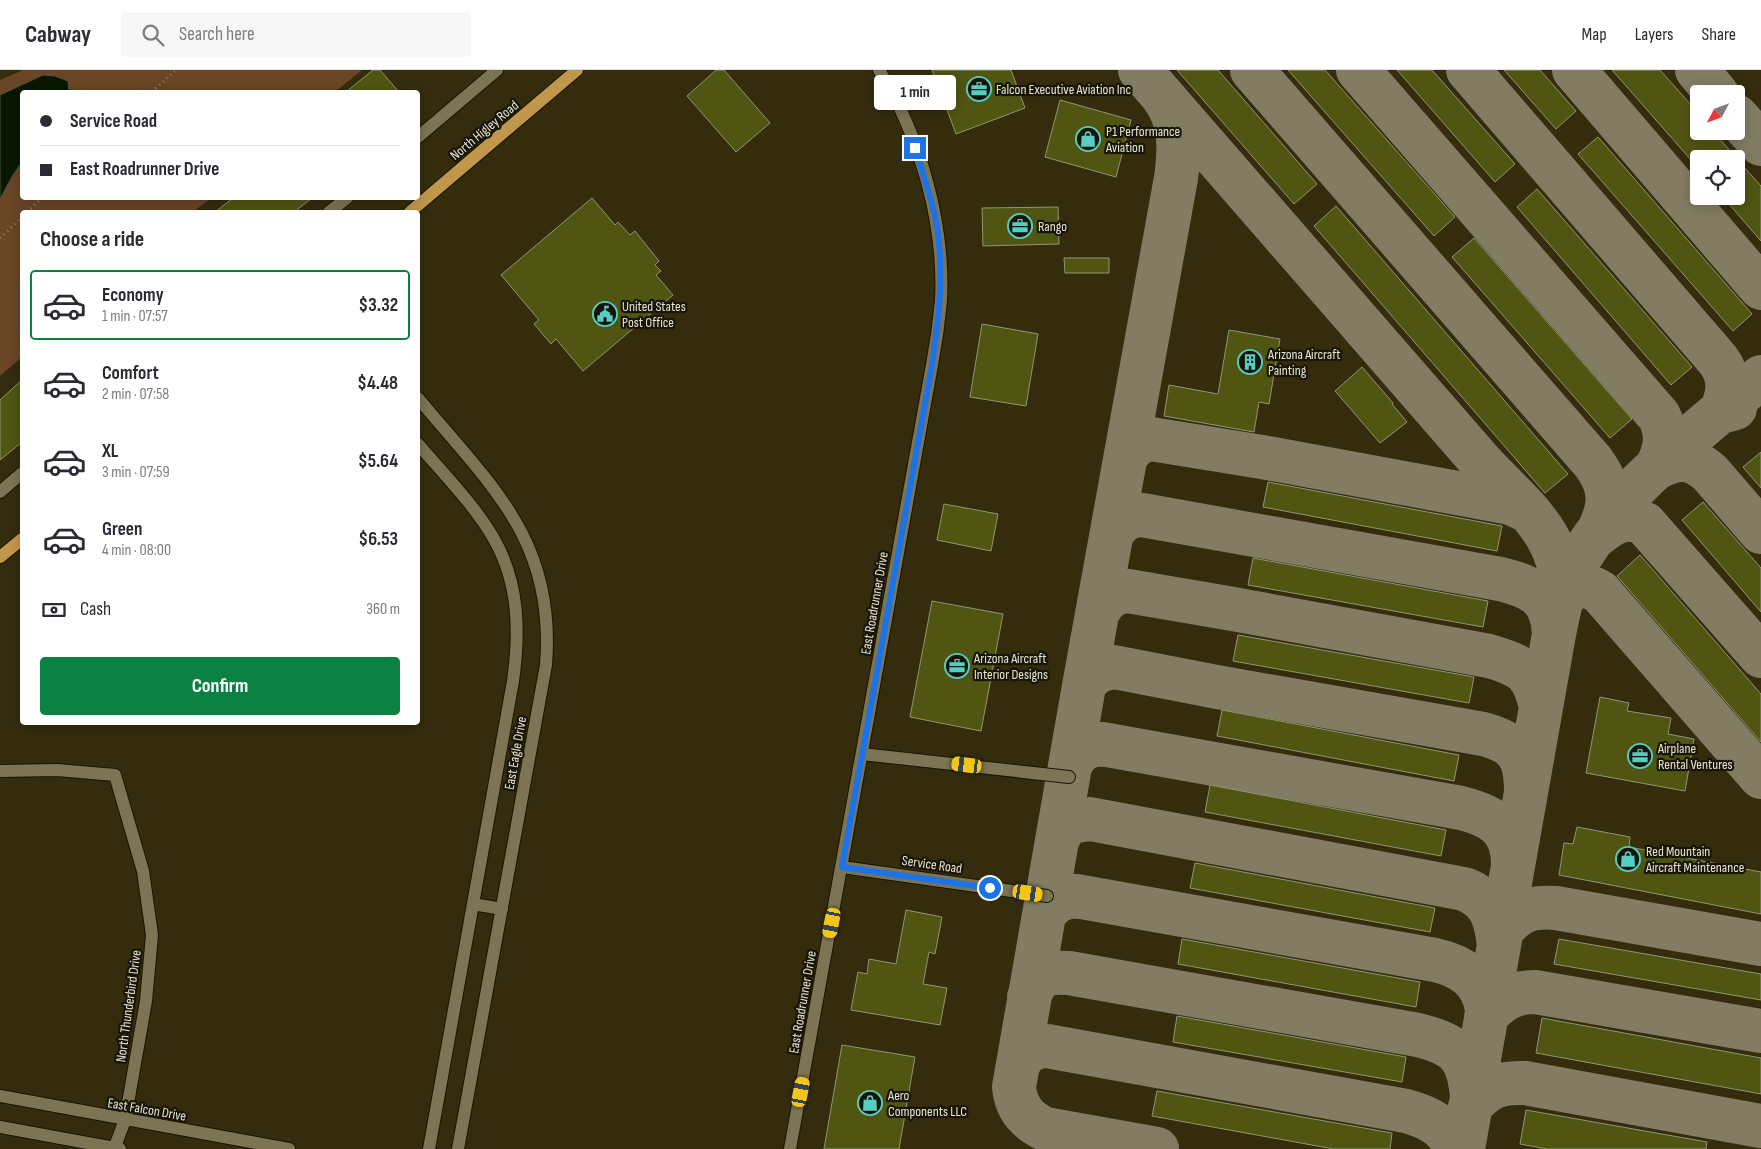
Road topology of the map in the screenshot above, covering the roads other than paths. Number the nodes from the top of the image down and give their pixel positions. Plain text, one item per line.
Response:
1 (497, 70) edge
2 (578, 70) edge
3 (878, 70) edge
4 (420, 135) edge
5 (344, 200) edge
6 (332, 210) edge
7 (412, 210) edge
8 (420, 400) edge
9 (420, 446) edge
10 (20, 474) edge
11 (0, 492) edge
12 (20, 541) edge
13 (0, 557) edge
14 (862, 754) junction
15 (0, 771) edge
16 (1069, 777) dead end
17 (842, 867) junction
18 (1048, 896) dead end
19 (473, 904) junction
20 (502, 909) junction
21 (0, 1096) edge
22 (124, 1120) junction
23 (0, 1127) edge
24 (116, 1149) edge
25 (289, 1149) edge
26 (429, 1149) edge
27 (458, 1149) edge
28 (790, 1149) edge

1 - 4 street
2 - 7 main road, North Higley Road
3 - 14 street, East Roadrunner Drive
5 - 6 street
8 - 20 street, East Eagle Drive
9 - 19 street, East Eagle Drive
10 - 11 street
12 - 13 main road
14 - 16 street
14 - 17 street, East Roadrunner Drive
15 - 22 street, North Thunderbird Drive
17 - 18 street, Service Road
17 - 28 street, East Roadrunner Drive
19 - 20 street
19 - 26 street, East Eagle Drive
20 - 27 street, East Eagle Drive
21 - 22 street, East Falcon Drive
22 - 24 street, North Thunderbird Drive
22 - 25 street, East Falcon Drive
23 - 24 street

